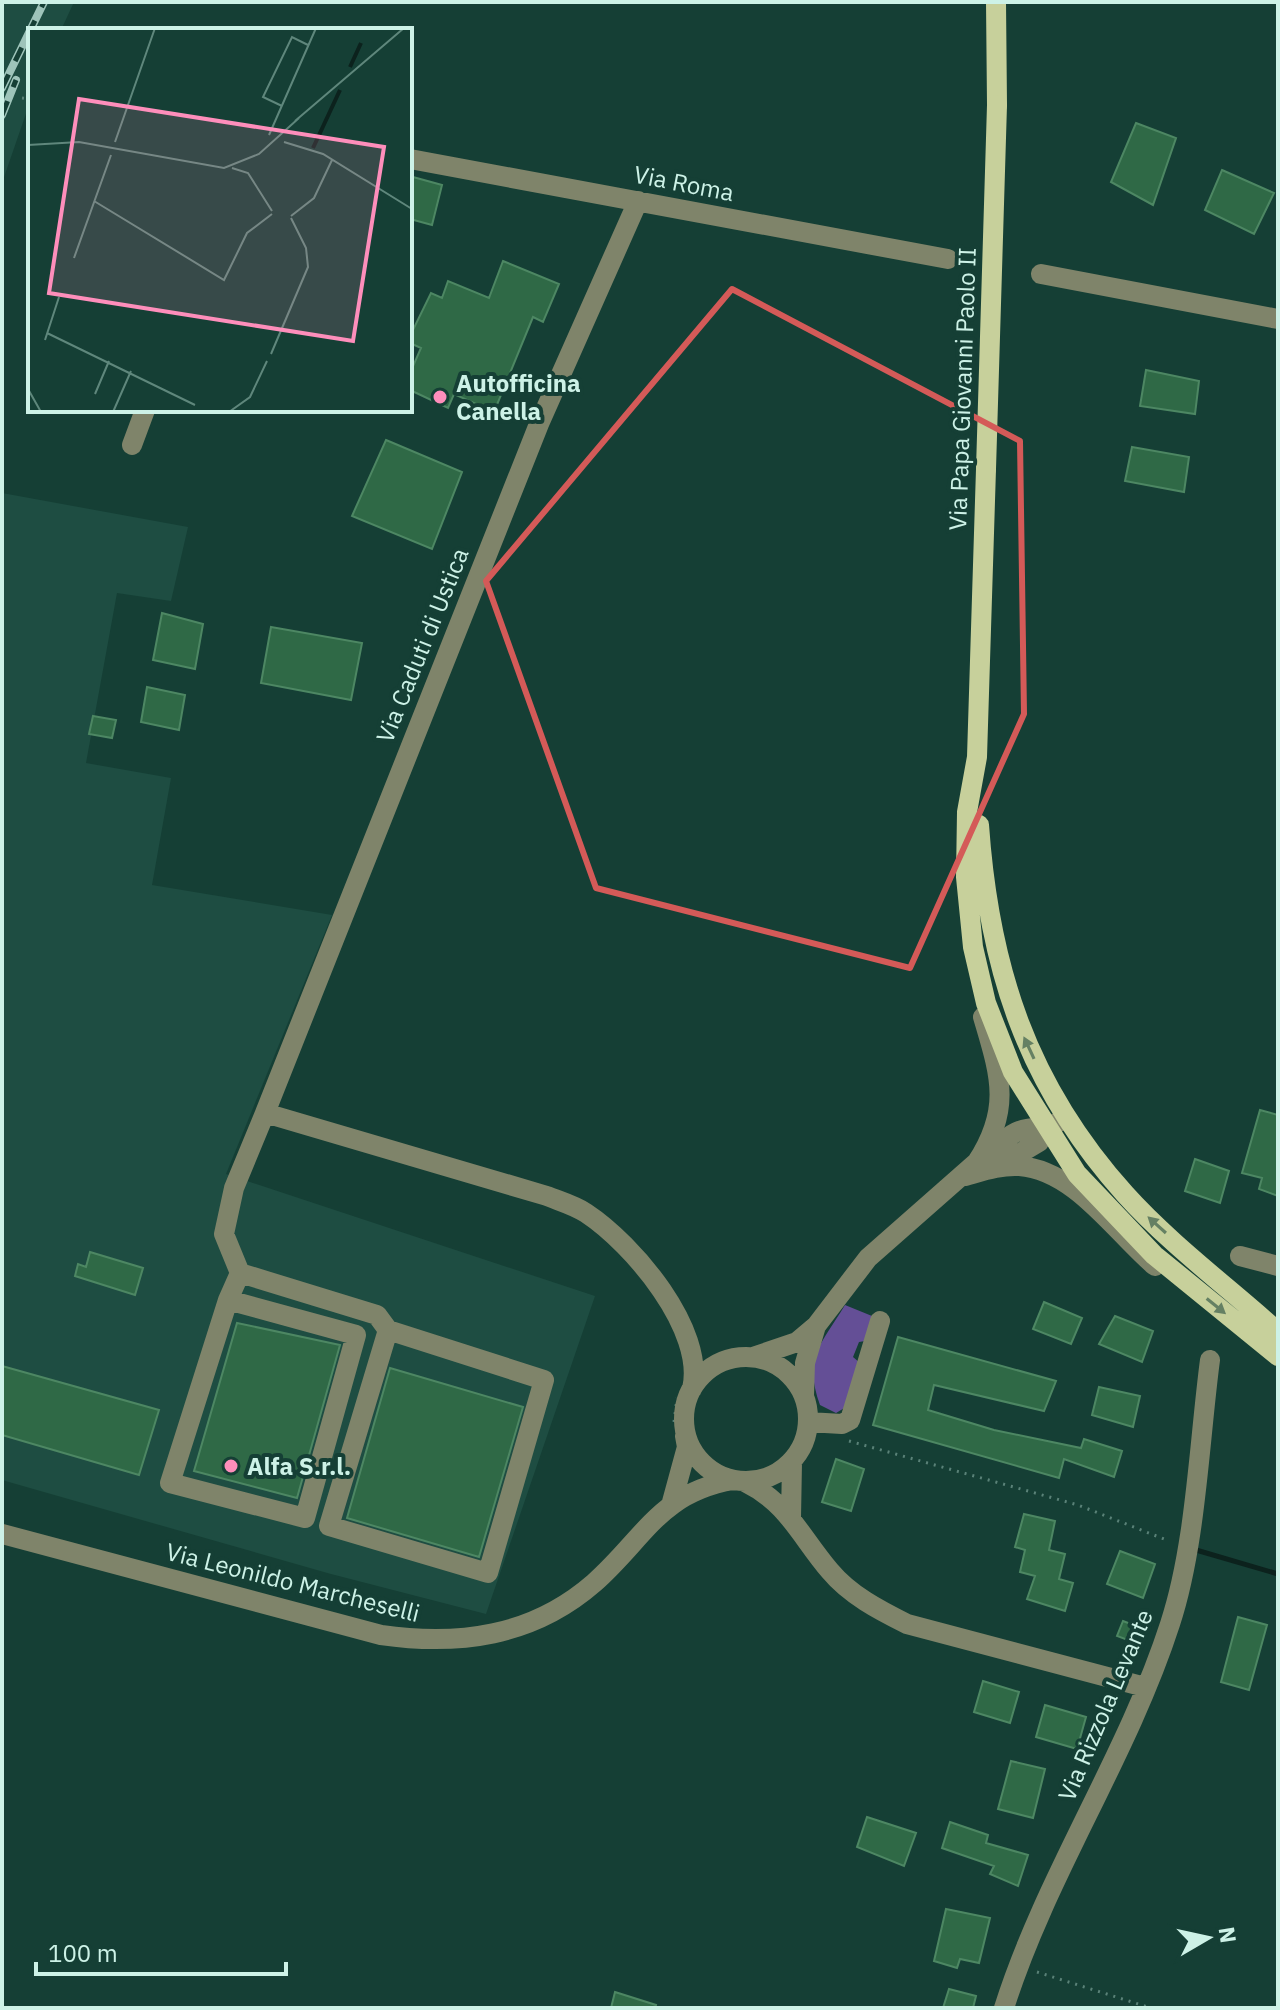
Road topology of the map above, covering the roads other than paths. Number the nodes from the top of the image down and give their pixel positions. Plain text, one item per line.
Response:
1 (996, 2) edge
2 (412, 159) edge
3 (638, 201) junction
4 (948, 259) dead end
5 (1041, 274) dead end
6 (1278, 319) edge
7 (144, 412) edge
8 (132, 445) dead end
9 (975, 777) junction
10 (968, 897) junction
11 (265, 1113) junction
12 (1066, 1116) junction
13 (1046, 1129) junction
14 (979, 1168) junction
15 (1240, 1256) dead end
16 (1278, 1266) edge
17 (240, 1273) junction
18 (1182, 1278) junction
19 (228, 1300) junction
20 (348, 1307) junction
21 (880, 1321) dead end
22 (816, 1326) junction
23 (388, 1330) junction
24 (341, 1332) junction
25 (1278, 1332) edge
26 (688, 1333) junction
27 (1278, 1356) edge
28 (744, 1357) junction
29 (1210, 1360) dead end
30 (692, 1389) junction
31 (804, 1396) junction
32 (808, 1422) junction
33 (685, 1428) junction
34 (792, 1462) junction
35 (739, 1481) junction
36 (672, 1502) junction
37 (791, 1518) junction
38 (2, 1534) edge
39 (1145, 1687) junction
40 (1004, 2008) edge

1 - 9 main road, Via Papa Giovanni Paolo II, bridge
2 - 3 street, Via Roma
3 - 4 street, Via Roma
3 - 11 street, Via Caduti di Ustica
5 - 6 street
7 - 8 street
9 - 10 main road, Via Papa Giovanni Paolo II
12 -> 9 main road, Via Papa Giovanni Paolo II
10 - 13 main road, Via Papa Giovanni Paolo II
10 - 14 street, Via Papa Giovanni Paolo II
11 - 17 street, Via Caduti di Ustica
11 - 26 street
12 - 13 street
25 -> 12 main road, Via Papa Giovanni Paolo II
13 - 14 street
13 - 18 main road, Via Papa Giovanni Paolo II
14 - 18 street, Via Papa Giovanni Paolo II
14 - 22 street
15 - 16 street
17 - 19 street
17 - 20 street
18 -> 27 main road, Via Papa Giovanni Paolo II
19 - 24 street
19 - 24 street
20 - 23 street
20 - 24 street
21 - 32 street
22 - 28 street
22 - 31 street
23 - 23 street
26 - 28 street
26 - 30 street
28 - 30 street
28 - 31 street
29 - 39 street, Via Rizzola Levante
30 - 33 street
31 - 32 street
32 - 34 street
33 - 35 street
33 - 36 street, Via Leonildo Marcheselli
34 - 35 street
34 - 37 street
35 - 36 street, Via Leonildo Marcheselli
35 - 37 street
36 - 38 street, Via Leonildo Marcheselli
37 - 39 street
39 - 40 street, Via Rizzola Levante

